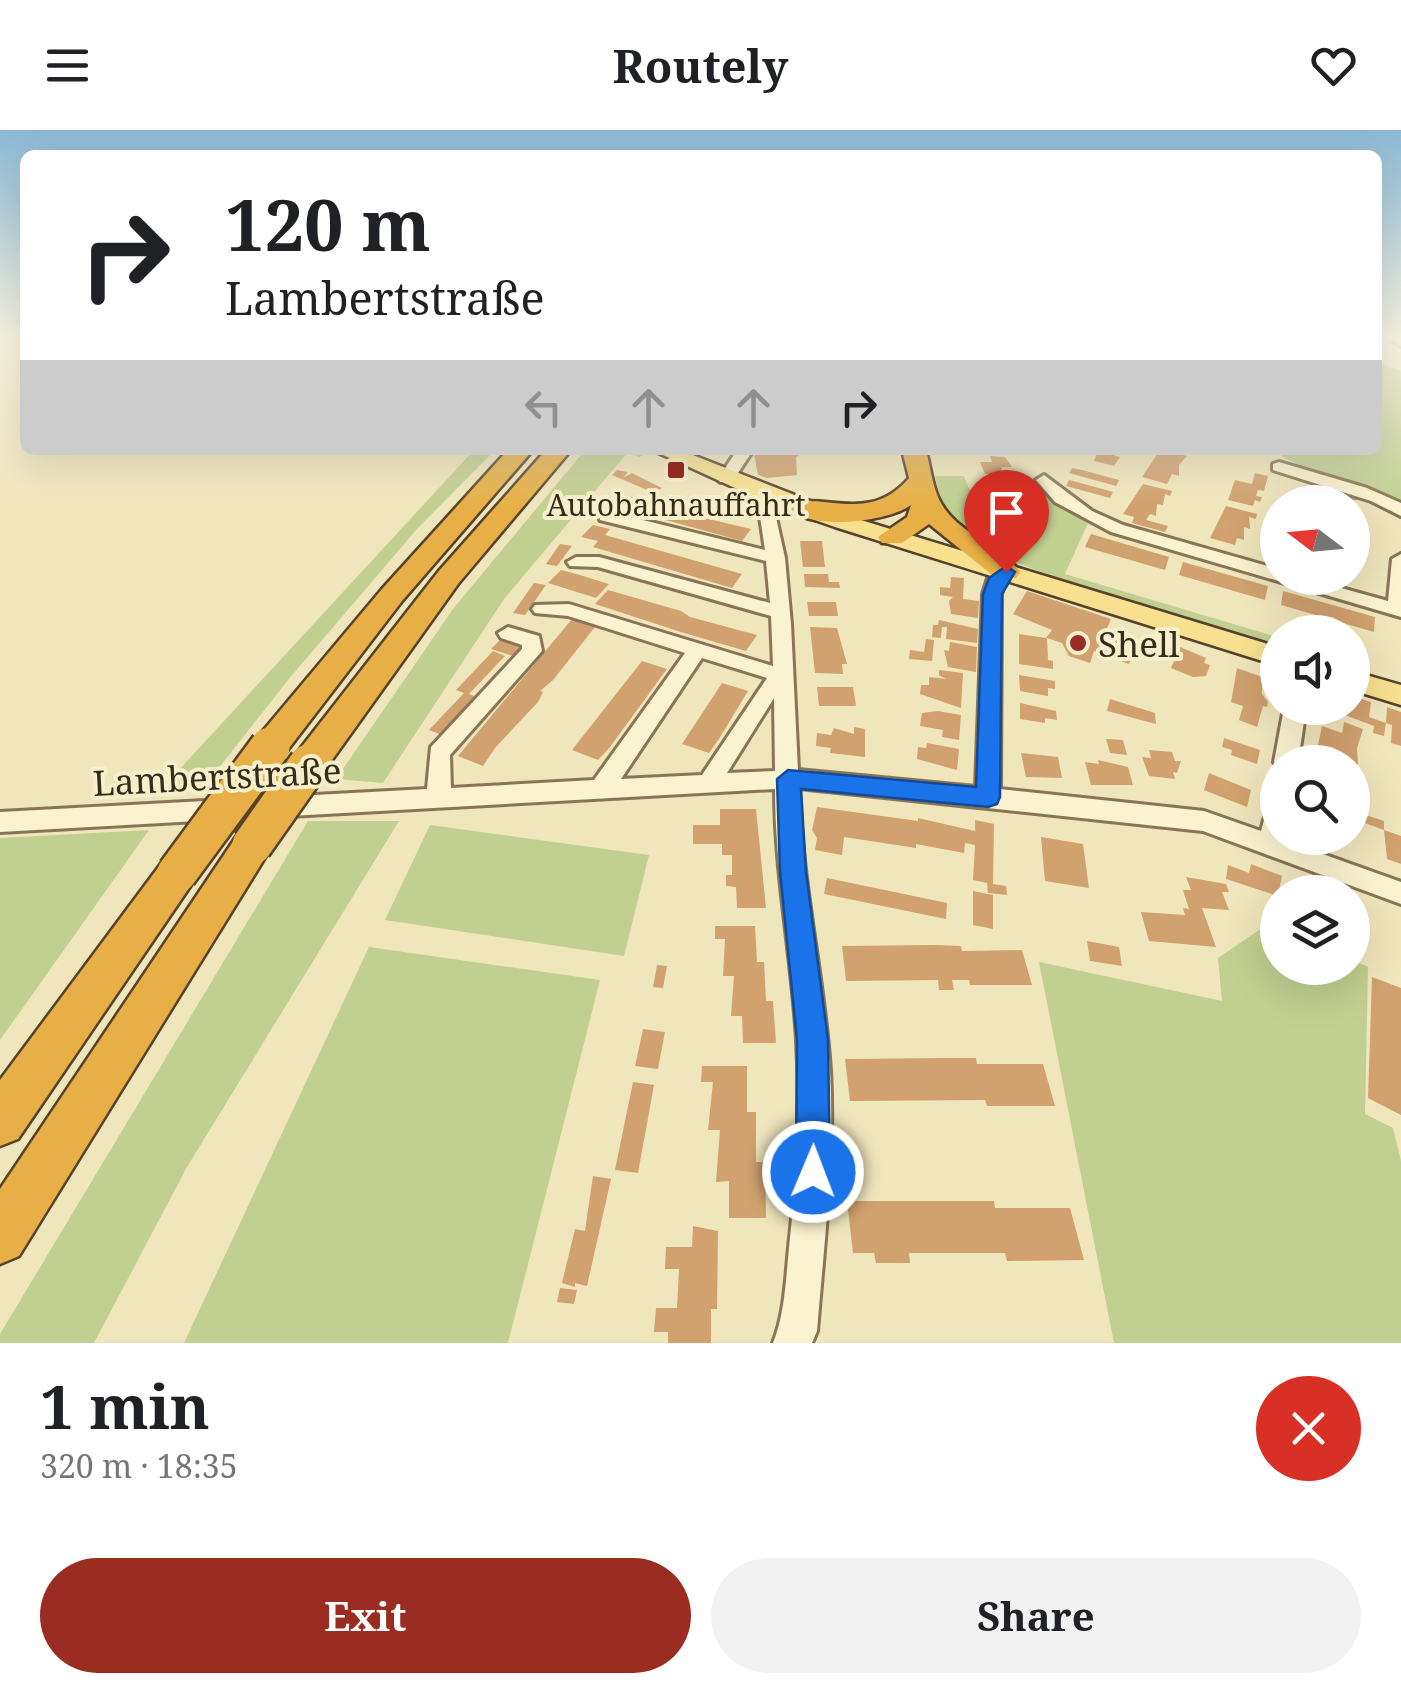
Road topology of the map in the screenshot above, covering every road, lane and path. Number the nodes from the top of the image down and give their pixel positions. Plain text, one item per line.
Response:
1 (517, 455) edge
2 (555, 455) edge
3 (673, 455) edge
4 (741, 455) edge
5 (915, 455) edge
6 (1279, 467) dead end
7 (726, 479) junction
8 (1044, 480) dead end
9 (921, 489) junction
10 (804, 509) junction
11 (1401, 510) edge
12 (606, 516) dead end
13 (769, 517) dead end
14 (892, 537) junction
15 (776, 558) junction
16 (1401, 560) edge
17 (576, 562) dead end
18 (1260, 570) edge
19 (1006, 572) junction
20 (1346, 595) edge
21 (542, 609) dead end
22 (1399, 610) edge
23 (779, 612) junction
24 (508, 633) dead end
25 (698, 650) junction
26 (1260, 650) edge
27 (784, 676) junction
28 (1370, 686) edge
29 (1401, 695) edge
30 (788, 779) junction
31 (708, 784) junction
32 (600, 790) junction
33 (988, 797) junction
34 (439, 798) junction
35 (0, 822) edge
36 (1260, 839) edge
37 (1302, 855) edge
38 (1401, 894) edge
39 (0, 1121) edge
40 (0, 1237) edge
41 (792, 1343) edge

1 - 39 highway, bridge
2 - 40 highway, bridge
3 - 7 main road
4 - 7 street
5 - 9 highway
6 - 11 street
7 - 10 main road
8 - 18 street
9 - 10 highway
9 - 14 highway
9 - 19 highway
10 - 14 main road
12 - 15 street
13 - 15 street
14 - 19 main road
15 - 23 street
16 - 22 street
17 - 23 street
19 - 26 main road
19 - 33 street
20 - 22 street
21 - 25 street
23 - 27 street
24 - 34 street
25 - 27 street
25 - 32 street
27 - 30 street
27 - 31 street
28 - 29 main road
30 - 31 street, Lambertstraße
30 - 33 street, Lambertstraße
30 - 41 street
31 - 32 street, Lambertstraße
32 - 34 street, Lambertstraße
33 - 36 street, Lambertstraße
34 - 35 street, Lambertstraße
37 - 38 street, Lambertstraße

